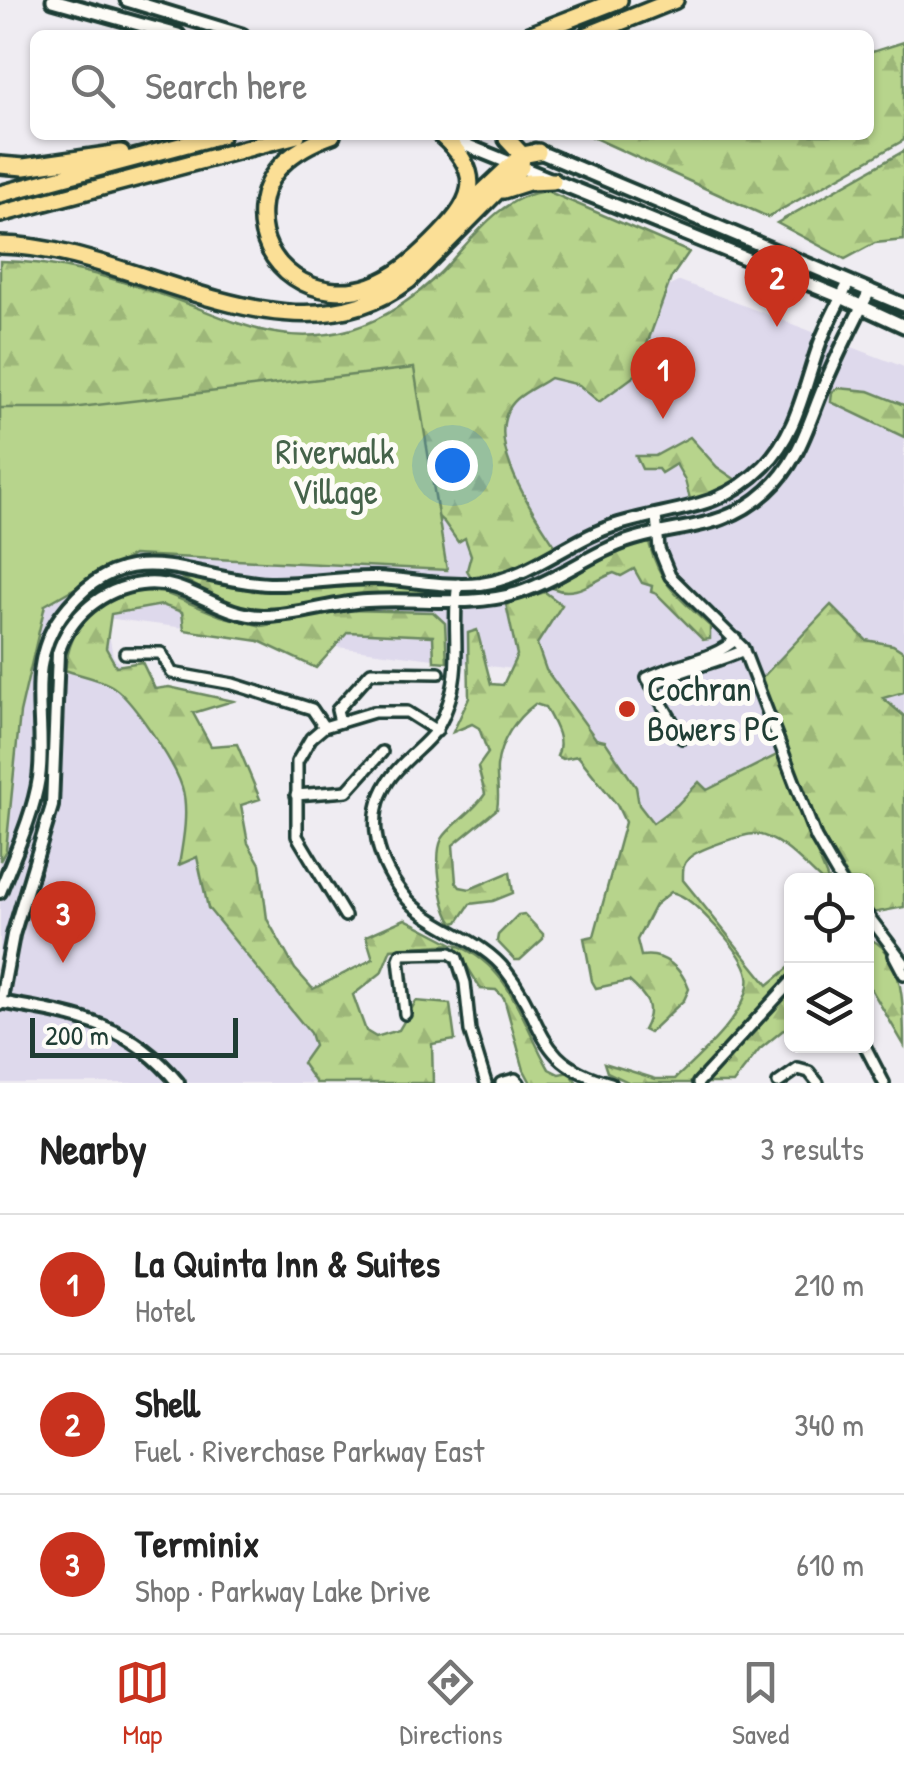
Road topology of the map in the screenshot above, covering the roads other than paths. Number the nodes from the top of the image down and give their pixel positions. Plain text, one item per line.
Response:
1 (52, 0) edge
2 (126, 0) edge
3 (619, 0) edge
4 (675, 0) edge
5 (160, 30) edge
6 (225, 30) edge
7 (543, 30) edge
8 (600, 30) edge
9 (202, 140) edge
10 (278, 140) edge
11 (318, 140) edge
12 (445, 140) edge
13 (457, 140) edge
14 (505, 140) edge
15 (160, 151) junction
16 (523, 160) junction
17 (0, 165) edge
18 (553, 181) junction
19 (500, 191) junction
20 (0, 194) edge
21 (464, 211) junction
22 (0, 214) edge
23 (0, 246) edge
24 (849, 282) junction
25 (870, 290) junction
26 (841, 297) junction
27 (904, 305) edge
28 (862, 306) junction
29 (904, 326) edge
30 (656, 516) junction
31 (656, 534) junction
32 (458, 584) junction
33 (454, 602) junction
34 (736, 639) junction
35 (744, 650) junction
36 (125, 653) dead end
37 (438, 673) dead end
38 (649, 682) junction
39 (340, 722) junction
40 (324, 727) junction
41 (437, 731) junction
42 (682, 738) dead end
43 (382, 752) dead end
44 (296, 795) junction
45 (837, 873) edge
46 (0, 892) edge
47 (346, 916) dead end
48 (874, 929) edge
49 (899, 949) edge
50 (903, 965) edge
51 (784, 990) edge
52 (0, 1002) edge
53 (405, 1014) dead end
54 (869, 1053) edge
55 (591, 1080) edge
56 (178, 1083) edge
57 (486, 1083) edge
58 (501, 1083) edge
59 (520, 1083) edge
60 (611, 1083) edge
61 (698, 1083) edge
62 (778, 1083) edge
63 (818, 1083) edge
64 (884, 1083) edge

1 - 5 main road
2 - 6 main road
3 - 7 highway
4 - 8 highway
9 - 15 highway
10 - 22 highway
11 - 21 highway
12 - 21 highway
13 - 16 main road
14 - 16 highway
15 - 17 highway
15 - 20 highway
16 - 18 main road
16 - 19 highway
16 - 21 highway
16 - 24 main road
18 - 19 highway
18 - 26 main road
19 - 23 highway
24 - 25 main road
24 - 26 street
25 - 27 main road
25 - 28 street
26 - 28 main road
26 - 30 street
28 - 29 main road
28 - 31 street
30 - 31 street
30 - 32 street
31 - 33 street
31 - 34 street
32 - 33 street
32 - 46 street
33 - 41 street
33 - 52 street
34 - 35 street
34 - 38 street
35 - 38 street
35 - 45 street
36 - 40 street
37 - 39 street
38 - 42 street
39 - 40 street
39 - 41 street
40 - 44 street
41 - 55 street
43 - 44 street
44 - 47 street
48 - 49 street
49 - 50 street
51 - 61 street
52 - 56 street
53 - 57 street
54 - 64 street
55 - 60 street
58 - 59 street
62 - 63 street

